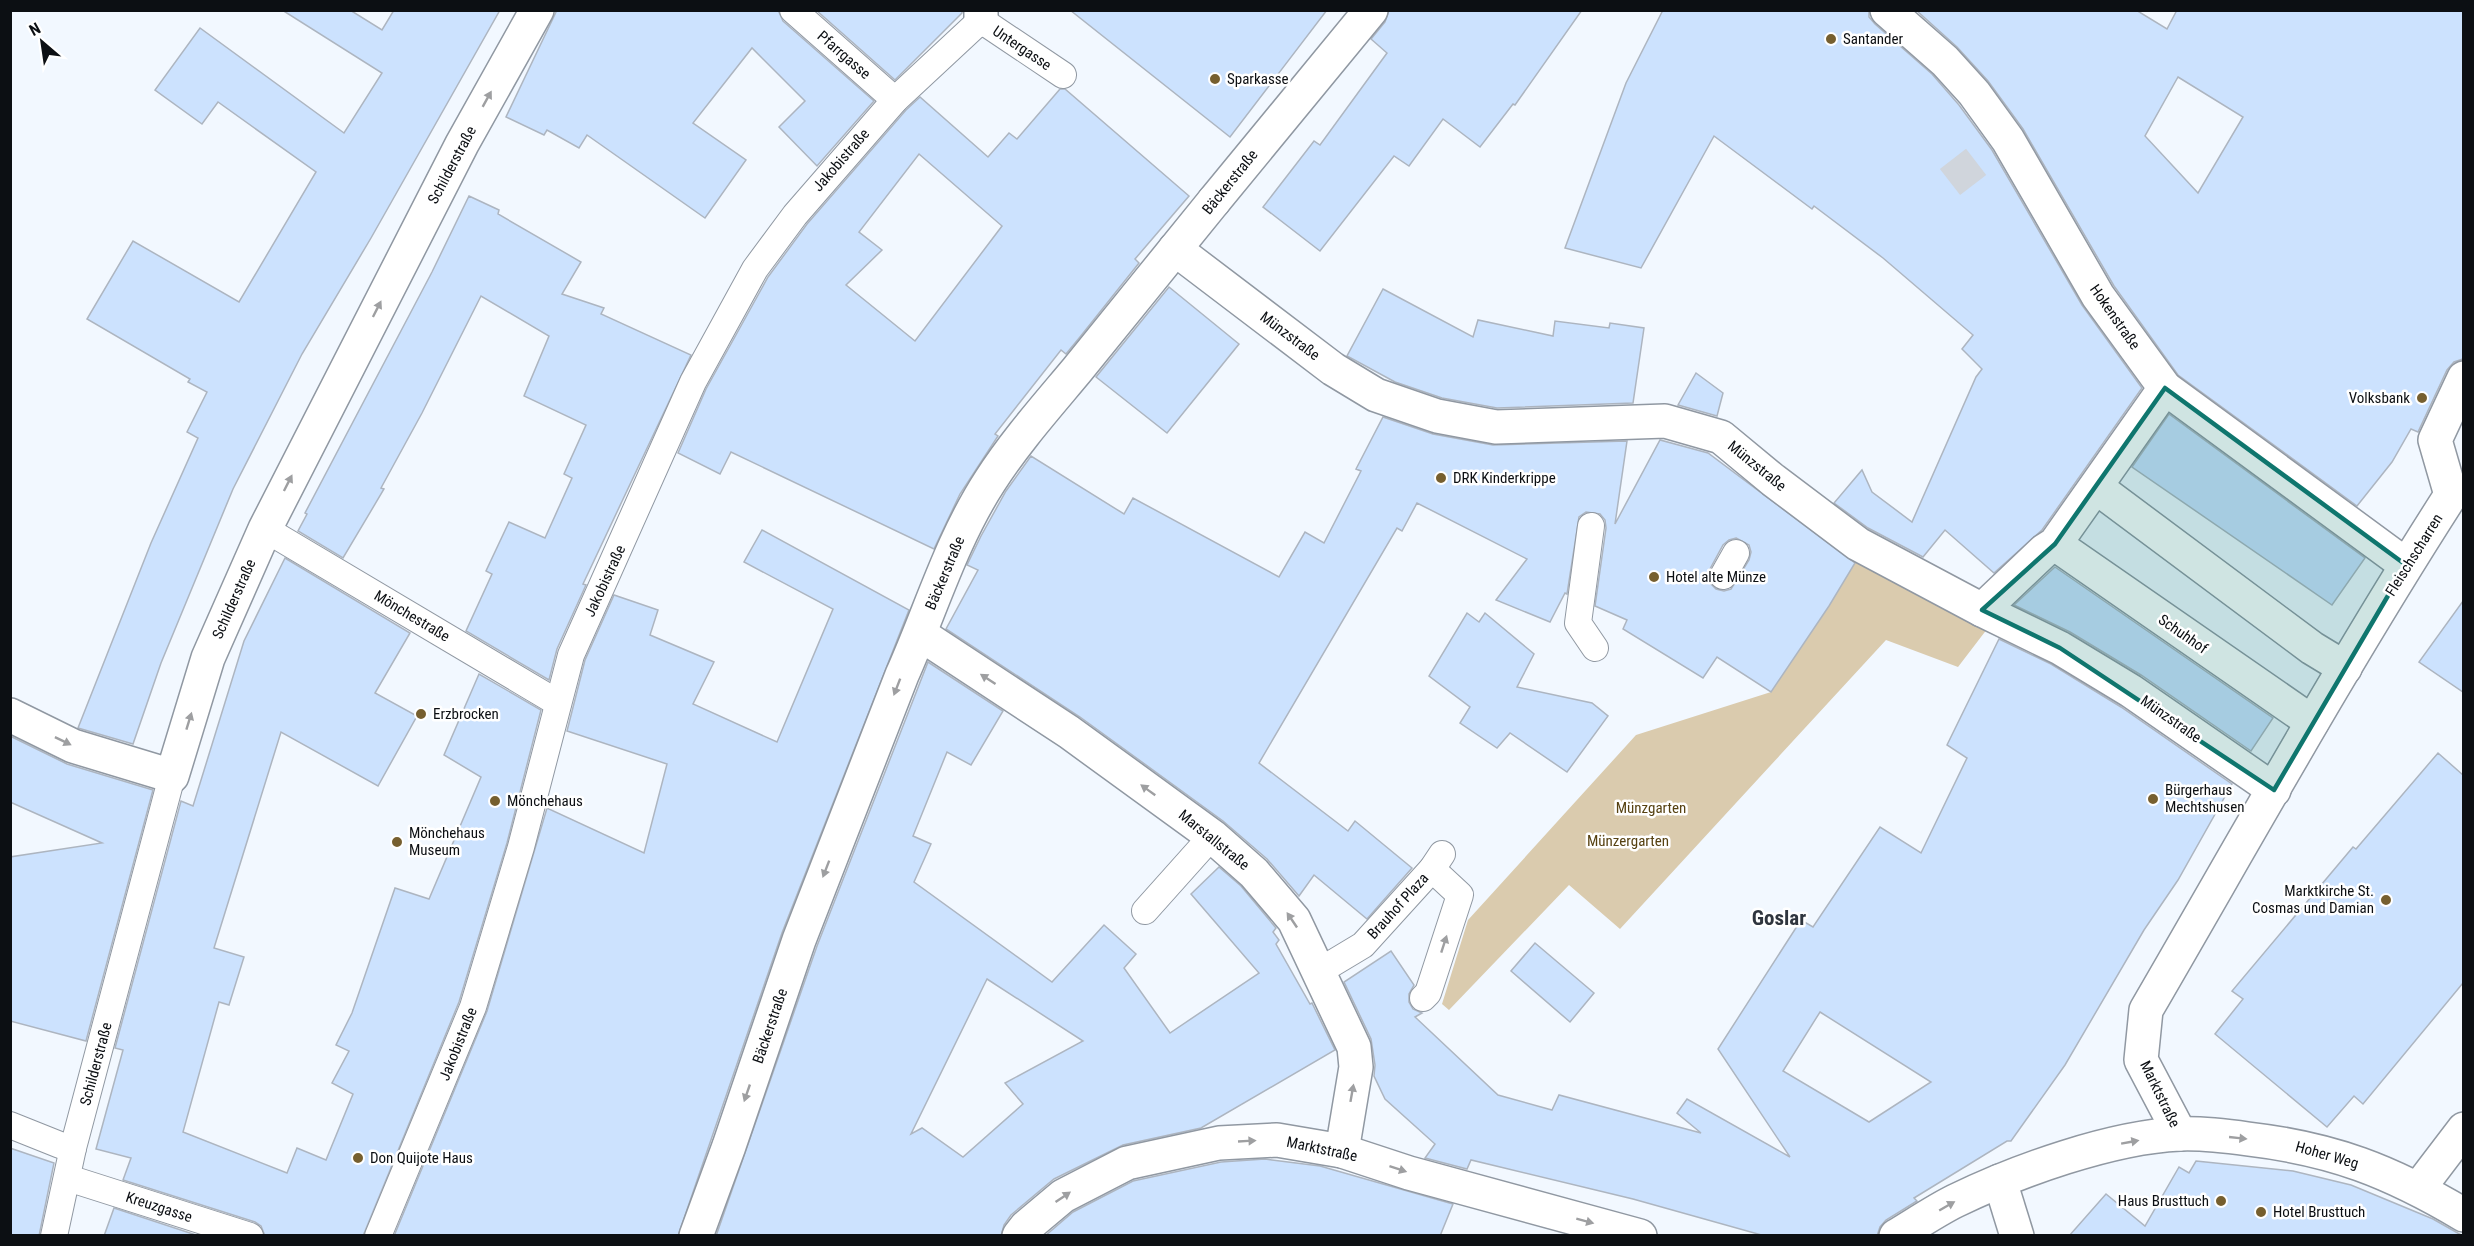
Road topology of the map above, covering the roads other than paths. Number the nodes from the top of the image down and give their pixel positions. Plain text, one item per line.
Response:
1 (537, 10) edge
2 (793, 10) edge
3 (1371, 10) edge
4 (1887, 10) edge
5 (981, 15) edge
6 (1063, 75) dead end
7 (895, 100) junction
8 (1175, 249) junction
9 (2463, 378) edge
10 (2165, 388) junction
11 (2096, 487) junction
12 (2457, 495) edge
13 (1591, 526) dead end
14 (266, 529) junction
15 (2055, 544) junction
16 (1736, 553) dead end
17 (2406, 565) junction
18 (1723, 576) dead end
19 (1982, 610) junction
20 (920, 634) junction
21 (1595, 648) dead end
22 (2345, 668) junction
23 (558, 703) junction
24 (10, 715) edge
25 (2312, 722) junction
26 (172, 777) junction
27 (2274, 790) junction
28 (1212, 836) junction
29 (1145, 911) dead end
30 (1318, 972) junction
31 (1423, 998) dead end
32 (10, 1125) edge
33 (2463, 1129) edge
34 (2180, 1134) junction
35 (73, 1148) junction
36 (1342, 1151) junction
37 (68, 1178) junction
38 (2000, 1180) junction
39 (2419, 1188) junction
40 (2463, 1215) edge
41 (54, 1236) edge
42 (250, 1236) edge
43 (378, 1236) edge
44 (696, 1236) edge
45 (1019, 1236) edge
46 (1640, 1236) edge
47 (1896, 1236) edge
48 (2017, 1236) edge

14 -> 1 street, Schilderstraße
2 - 7 lane, Pfarrgasse
3 - 8 street, Bäckerstraße
4 - 10 street, Hokenstraße
5 - 6 lane, Untergasse
5 - 7 lane, Jakobistraße
7 - 23 lane, Jakobistraße
8 - 19 street, Münzstraße
8 - 20 street, Bäckerstraße
9 - 12 street, Fleischscharren
10 - 11 street
10 - 17 street, Hokenstraße
11 - 15 street
11 - 22 street
12 - 17 street, Fleischscharren
13 - 21 lane
14 - 23 lane, Mönchestraße
26 -> 14 street, Schilderstraße
15 - 19 street
15 - 25 street, Schuhhof
16 - 18 lane
17 - 22 street, Fleischscharren
19 - 27 street, Münzstraße
28 -> 20 street, Marstallstraße
20 -> 44 street, Bäckerstraße
22 - 25 street, Fleischscharren
23 - 43 lane, Jakobistraße
24 -> 26 street
25 - 27 street, Marktstraße
26 - 35 lane, Schilderstraße
27 - 34 street, Marktstraße
28 - 29 lane
30 -> 28 street, Marstallstraße
31 -> 30 lane, Brauhof Plaza
36 -> 30 street, Marstallstraße
32 - 35 lane
33 - 39 street
38 -> 34 street, Marktstraße
34 -> 39 street, Hoher Weg
35 - 37 lane, Schilderstraße
45 -> 36 street, Marktstraße
36 -> 46 street, Marktstraße
37 - 41 lane, Schilderstraße
37 - 42 lane, Kreuzgasse
47 -> 38 street, Marktstraße
38 - 48 street
39 - 40 street, Hoher Weg

